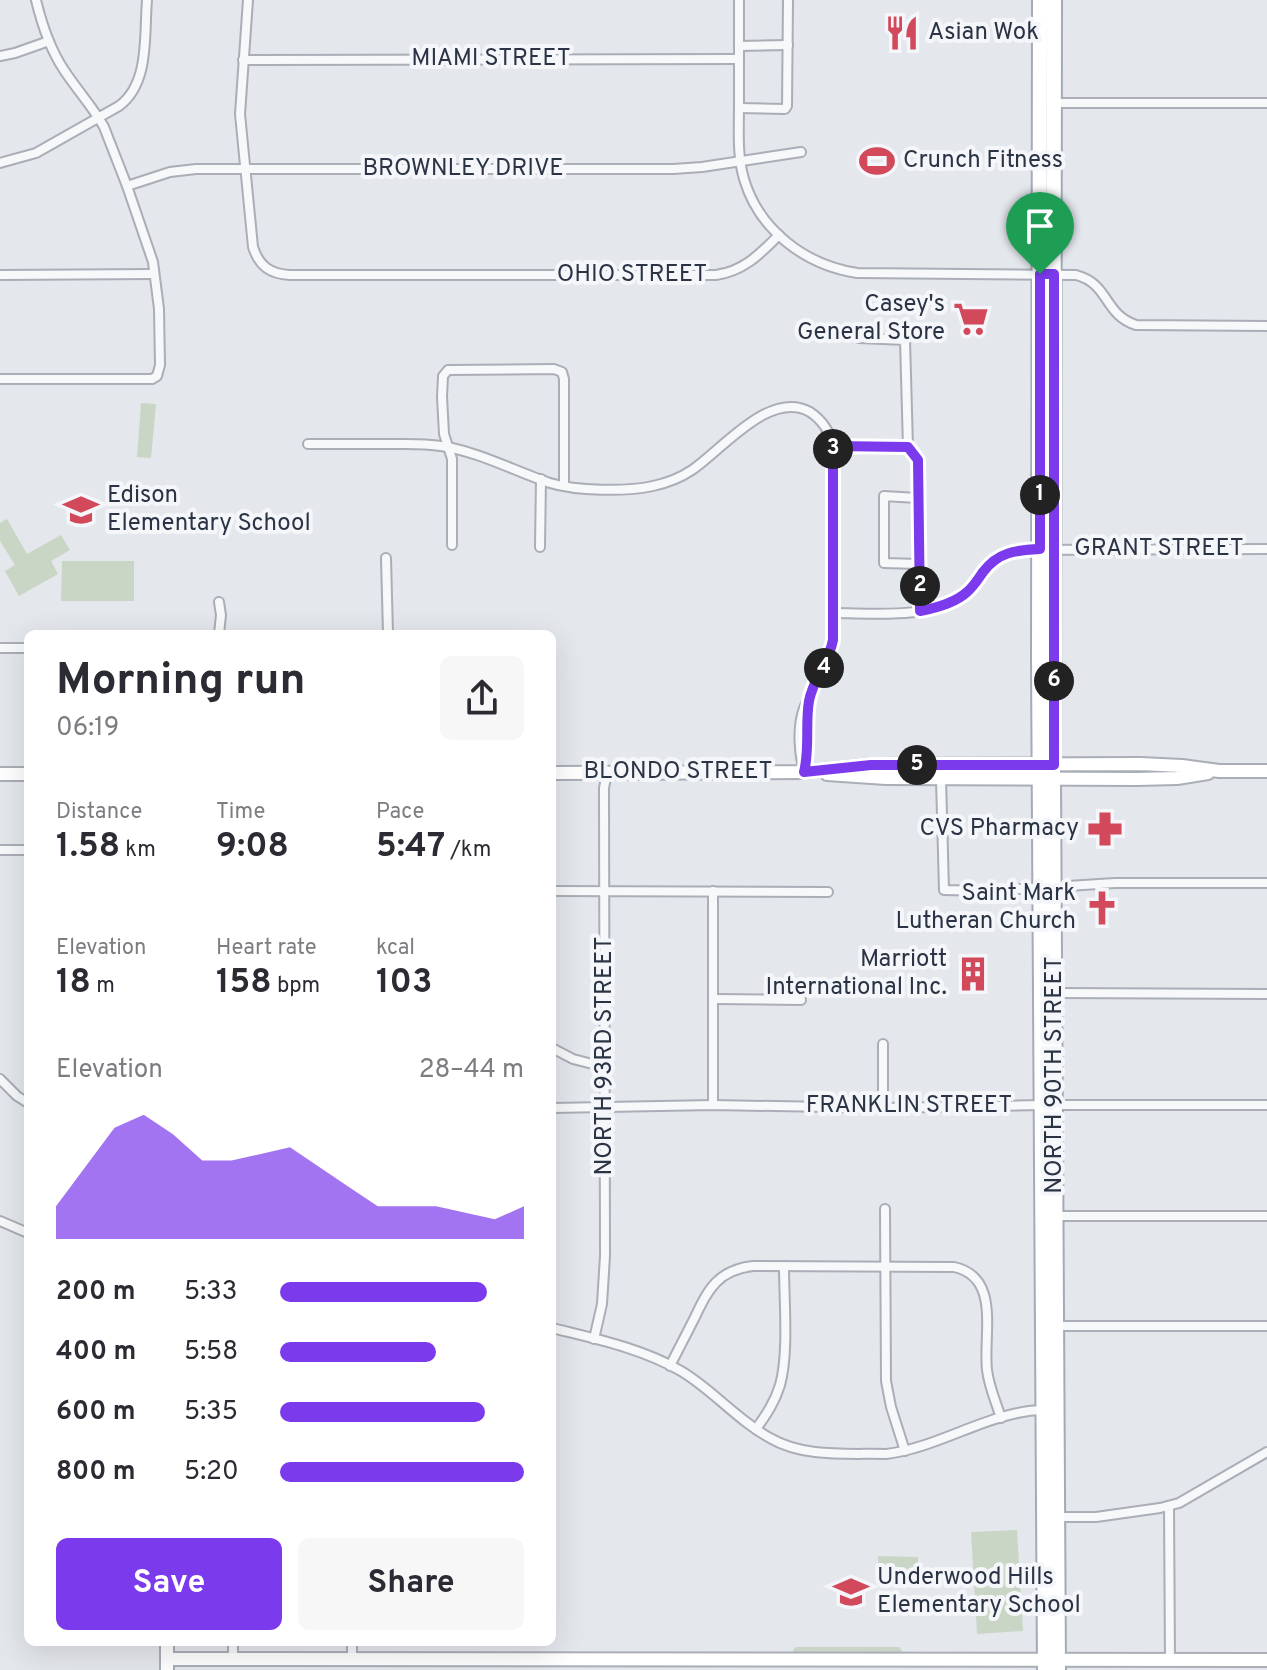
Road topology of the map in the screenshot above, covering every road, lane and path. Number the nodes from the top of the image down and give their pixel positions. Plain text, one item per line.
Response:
1 (36, 0) edge
2 (147, 0) edge
3 (248, 0) edge
4 (739, 0) edge
5 (788, 0) edge
6 (1040, 0) edge
7 (1054, 0) edge
8 (49, 41) junction
9 (788, 45) junction
10 (739, 46) junction
11 (0, 56) edge
12 (739, 59) junction
13 (243, 60) junction
14 (1047, 103) junction
15 (1267, 103) edge
16 (739, 108) junction
17 (99, 117) junction
18 (801, 152) dead end
19 (740, 161) junction
20 (0, 163) edge
21 (246, 169) junction
22 (127, 186) junction
23 (779, 235) junction
24 (154, 274) junction
25 (1047, 274) junction
26 (0, 275) edge
27 (1267, 326) edge
28 (859, 338) dead end
29 (0, 379) edge
30 (832, 443) junction
31 (308, 444) dead end
32 (908, 447) junction
33 (448, 448) junction
34 (541, 479) junction
35 (564, 486) junction
36 (917, 498) junction
37 (452, 545) dead end
38 (540, 547) dead end
39 (1047, 549) junction
40 (1267, 549) edge
41 (386, 558) dead end
42 (919, 564) junction
43 (219, 602) dead end
44 (920, 611) junction
45 (833, 613) junction
46 (219, 630) edge
47 (388, 630) edge
48 (0, 648) edge
49 (24, 648) edge
50 (1267, 771) edge
51 (804, 772) junction
52 (1047, 772) junction
53 (556, 773) edge
54 (607, 773) junction
55 (0, 774) edge
56 (24, 774) edge
57 (941, 779) junction
58 (0, 850) edge
59 (24, 850) edge
60 (1267, 883) edge
61 (1048, 887) junction
62 (556, 891) edge
63 (604, 891) junction
64 (713, 891) junction
65 (828, 892) dead end
66 (1055, 993) junction
67 (1267, 994) edge
68 (714, 999) junction
69 (801, 1000) dead end
70 (883, 1044) dead end
71 (556, 1048) edge
72 (604, 1067) junction
73 (0, 1079) edge
74 (24, 1100) edge
75 (713, 1105) junction
76 (1048, 1105) junction
77 (1267, 1105) edge
78 (556, 1108) edge
79 (605, 1108) junction
80 (883, 1108) junction
81 (885, 1209) dead end
82 (1056, 1216) junction
83 (1267, 1216) edge
84 (0, 1221) edge
85 (24, 1231) edge
86 (784, 1266) junction
87 (885, 1266) junction
88 (1050, 1326) junction
89 (1267, 1326) edge
90 (556, 1329) edge
91 (594, 1339) junction
92 (670, 1366) junction
93 (1050, 1410) junction
94 (1001, 1418) junction
95 (756, 1429) junction
96 (905, 1451) junction
97 (1267, 1452) edge
98 (1169, 1506) junction
99 (1058, 1517) junction
100 (233, 1646) edge
101 (352, 1646) edge
102 (233, 1659) junction
103 (352, 1659) junction
104 (1170, 1660) junction
105 (1267, 1660) edge
106 (167, 1664) edge
107 (420, 1664) edge
108 (610, 1665) edge
109 (756, 1665) edge
110 (1051, 1665) edge

1 - 8 street
2 - 17 street
3 - 13 street
4 - 10 street
5 - 9 street
6 - 14 main road, NORTH 90TH STREET
7 - 14 main road, NORTH 90TH STREET
8 - 11 street
8 - 17 street
9 - 10 street
9 - 16 street
10 - 12 street
12 - 13 street, MIAMI STREET
12 - 16 street
13 - 21 street
14 - 15 street
14 - 25 main road, NORTH 90TH STREET
16 - 19 street
17 - 20 street
17 - 22 street
18 - 19 street, BROWNLEY DRIVE
19 - 21 street, BROWNLEY DRIVE
19 - 23 street
21 - 22 street, BROWNLEY DRIVE
21 - 23 street, OHIO STREET
22 - 24 street
23 - 25 street
24 - 26 street
24 - 29 street
25 - 27 street
25 - 39 main road, NORTH 90TH STREET
28 - 32 street
30 - 32 street
30 - 35 street
30 - 45 street
31 - 33 street
32 - 36 street
33 - 34 street
33 - 35 street
33 - 37 street
34 - 35 street
34 - 38 street
36 - 42 street
36 - 42 street
39 - 40 street, GRANT STREET
39 - 44 street, GRANT STREET
39 - 52 main road, NORTH 90TH STREET
41 - 47 street
42 - 44 street
43 - 46 street
44 - 45 street, GRANT STREET
45 - 51 street
48 - 49 street
50 - 52 street, BLONDO STREET
51 - 52 street, BLONDO STREET
51 - 54 street, BLONDO STREET
51 - 57 street, BLONDO STREET
52 - 57 street, BLONDO STREET
52 - 61 main road, NORTH 90TH STREET
53 - 54 street, BLONDO STREET
54 - 63 street, NORTH 93RD STREET
55 - 56 street
57 - 61 street
58 - 59 street
60 - 61 street
61 - 66 main road, NORTH 90TH STREET
61 - 76 main road, NORTH 90TH STREET
62 - 63 street
63 - 64 street
63 - 72 street, NORTH 93RD STREET
64 - 65 street
64 - 68 street
66 - 67 street
66 - 76 main road, NORTH 90TH STREET
68 - 69 street
68 - 75 street
70 - 80 street
71 - 72 street
72 - 79 street, NORTH 93RD STREET
73 - 74 street
75 - 79 street, FRANKLIN STREET
75 - 80 street, FRANKLIN STREET
76 - 77 street, FRANKLIN STREET
76 - 80 street, FRANKLIN STREET
76 - 82 main road, NORTH 90TH STREET
76 - 88 main road, NORTH 90TH STREET
78 - 79 street, FRANKLIN STREET
79 - 91 street, NORTH 93RD STREET
81 - 87 street
82 - 83 street
82 - 88 main road, NORTH 90TH STREET
84 - 85 street
86 - 87 street
86 - 92 street
86 - 95 street
87 - 94 street
87 - 96 street
88 - 89 street
88 - 93 main road, NORTH 90TH STREET
90 - 91 street
91 - 92 street
92 - 95 street
93 - 94 street
93 - 99 main road, NORTH 90TH STREET
93 - 110 main road, NORTH 90TH STREET
94 - 96 street
95 - 96 street
97 - 98 street
98 - 99 street
98 - 104 street
99 - 110 main road, NORTH 90TH STREET
100 - 102 street
101 - 103 street
102 - 103 street
102 - 106 street
103 - 107 street
104 - 105 street
104 - 110 street
107 - 108 street
108 - 109 street
109 - 110 street

